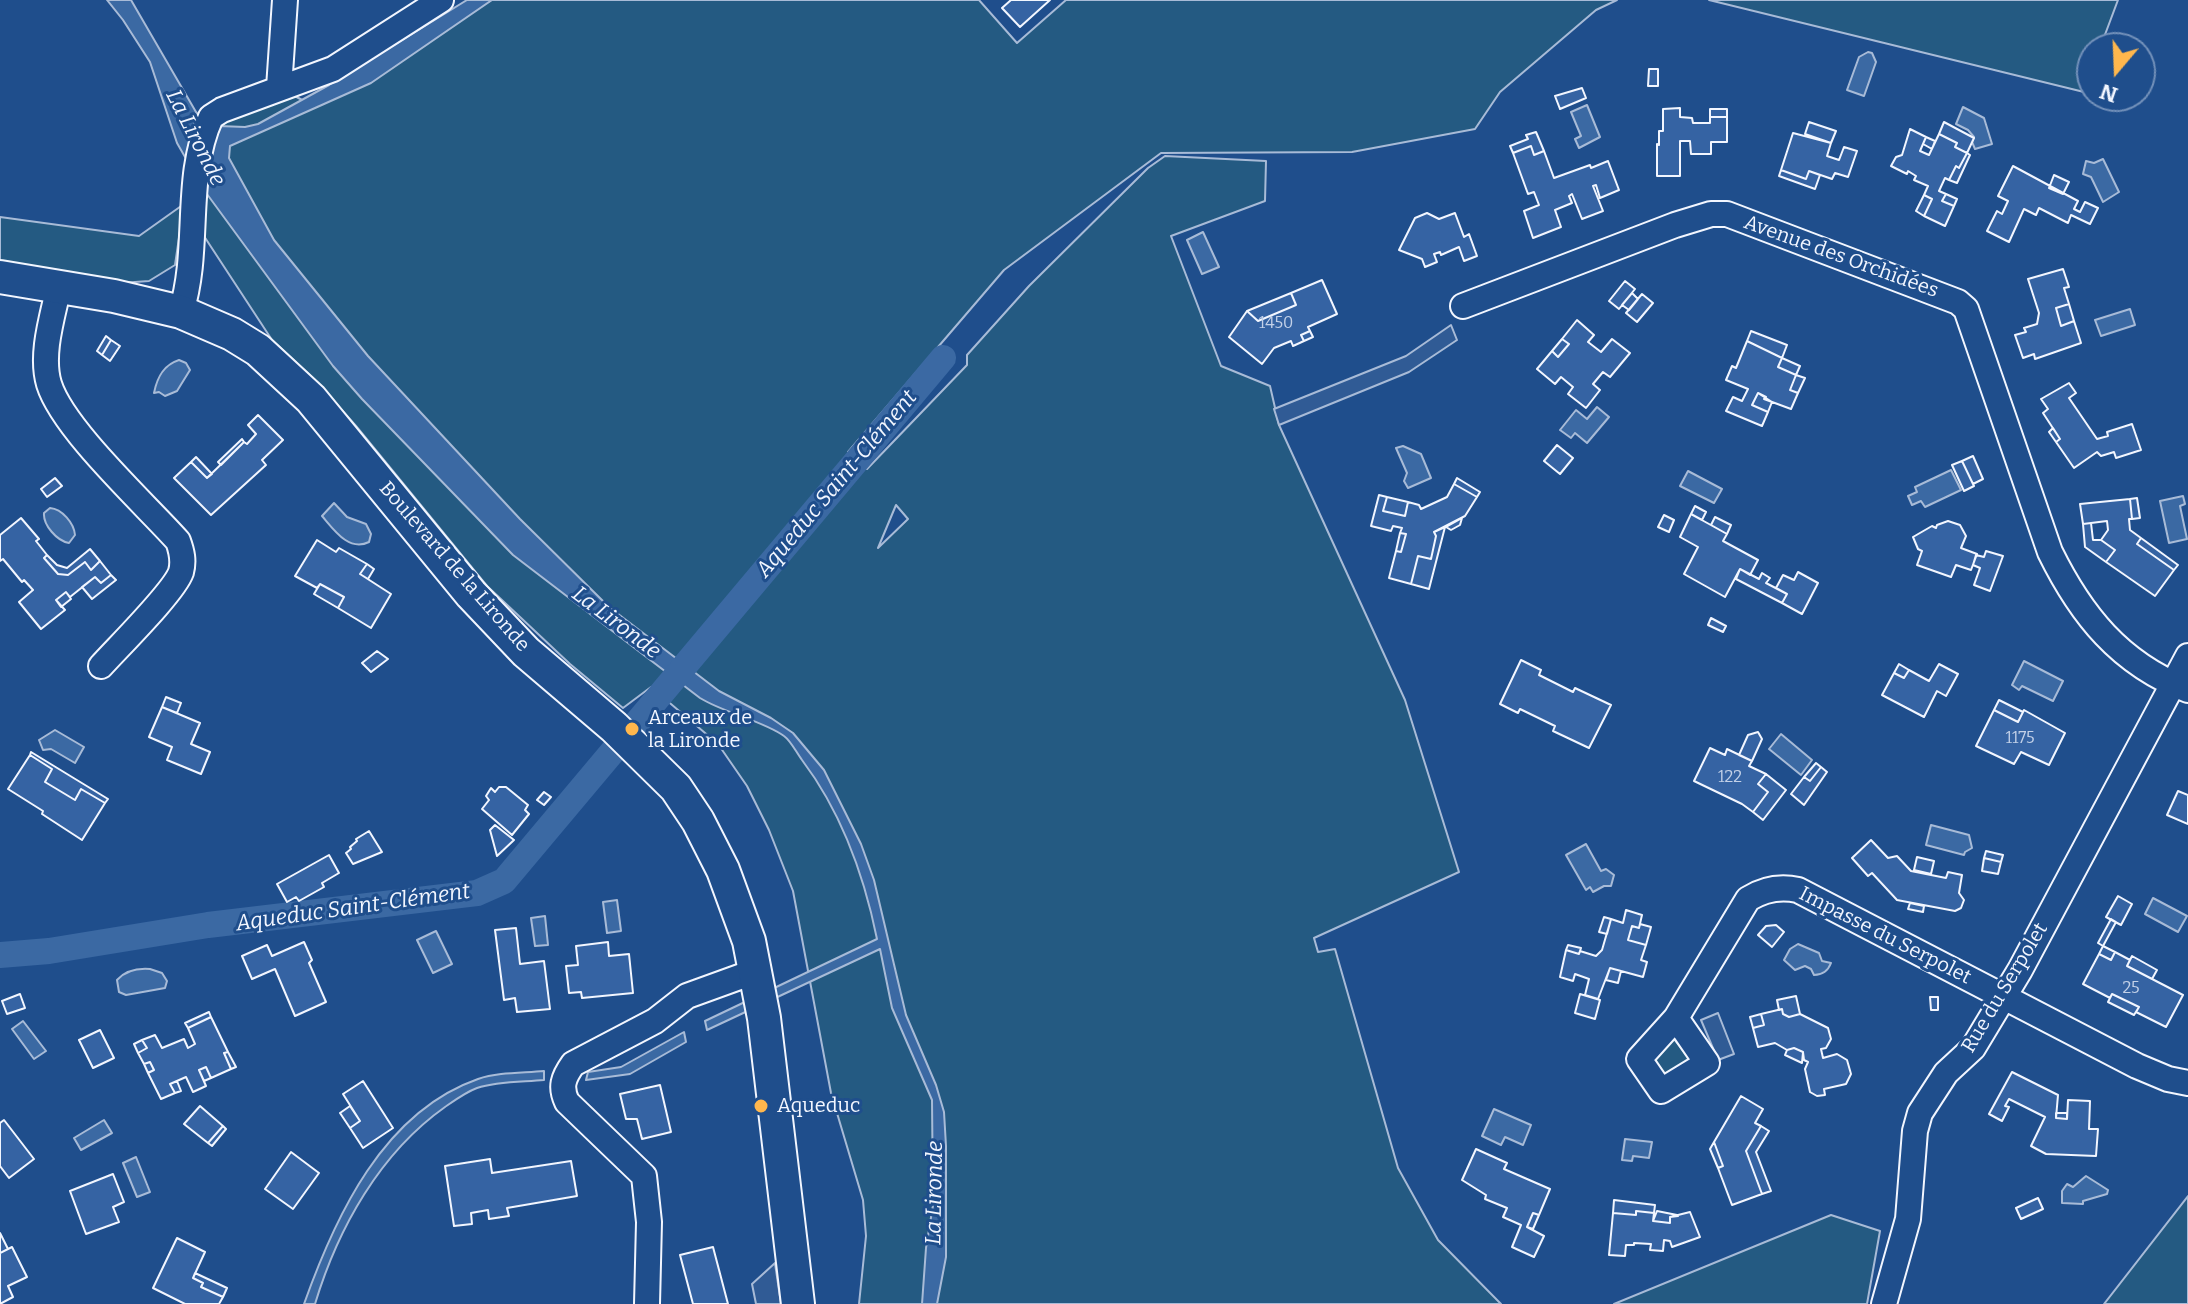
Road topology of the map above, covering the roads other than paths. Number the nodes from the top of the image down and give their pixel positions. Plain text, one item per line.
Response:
1 (285, 0) edge
2 (441, 0) edge
3 (279, 88) junction
4 (0, 277) edge
5 (59, 286) junction
6 (1463, 306) dead end
7 (181, 312) junction
8 (2188, 656) edge
9 (101, 666) dead end
10 (2181, 687) edge
11 (756, 971) junction
12 (2004, 996) junction
13 (1676, 1018) dead end
14 (2188, 1083) edge
15 (647, 1304) edge
16 (798, 1304) edge
17 (1884, 1304) edge

1 - 3 street
2 - 3 street
3 - 7 street
4 - 5 street, Boulevard de la Lironde
5 - 7 street, Boulevard de la Lironde
5 - 9 street
6 - 10 street, Avenue des Orchidées
7 - 11 street, Boulevard de la Lironde
8 - 10 street, Rue du Serpolet
10 - 12 street, Rue du Serpolet
11 - 15 street
11 - 16 street, Boulevard de la Lironde
12 - 13 street, Impasse du Serpolet
12 - 14 street, Impasse du Serpolet
12 - 17 street, Rue du Serpolet

